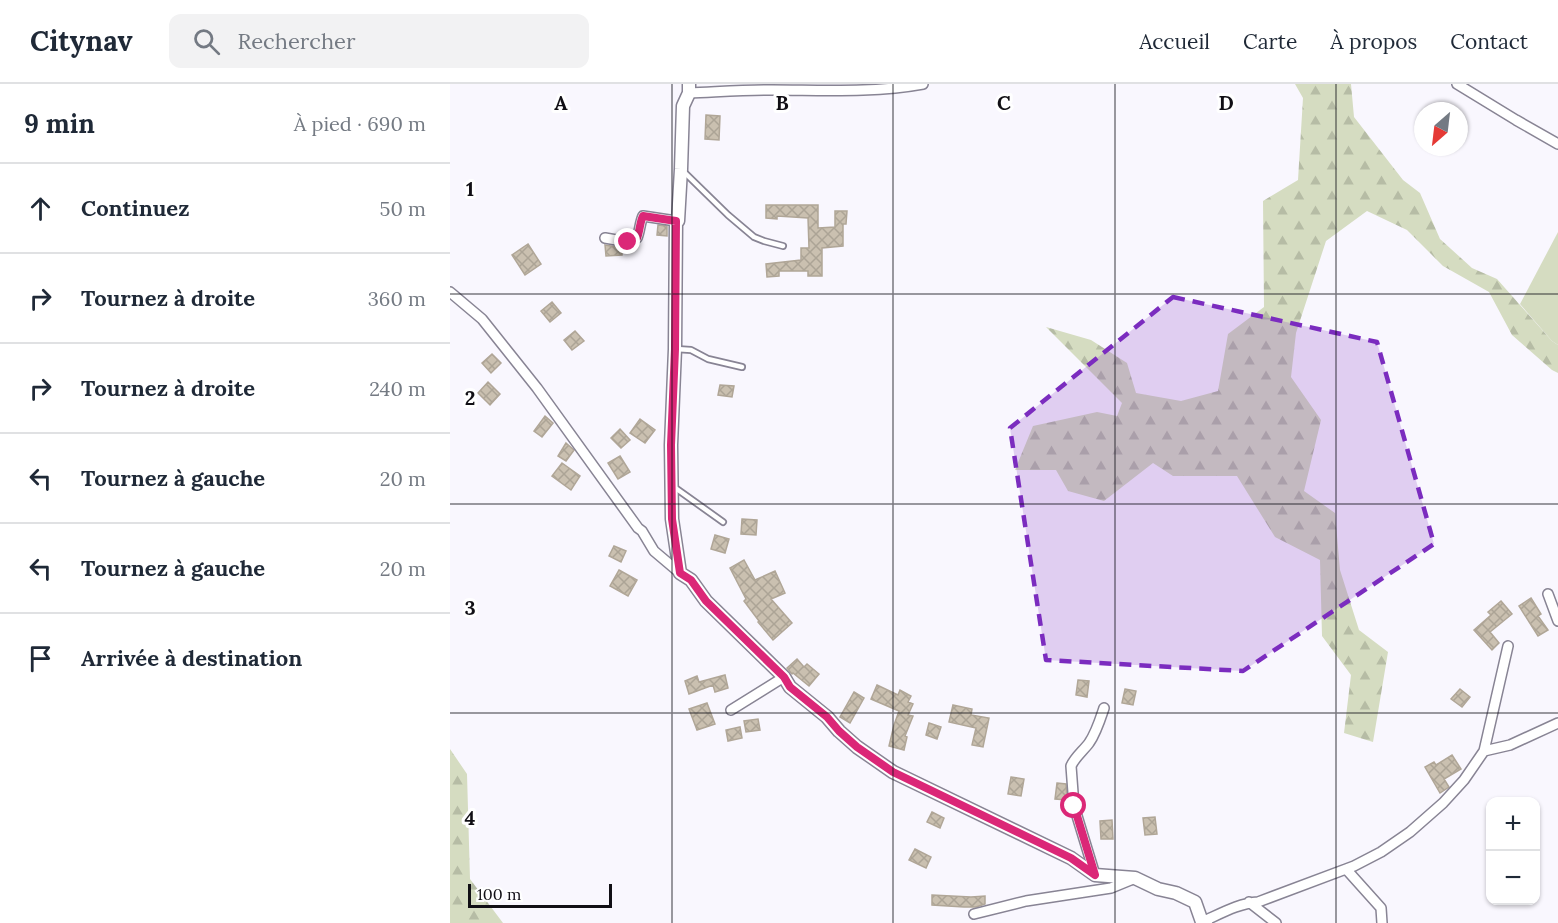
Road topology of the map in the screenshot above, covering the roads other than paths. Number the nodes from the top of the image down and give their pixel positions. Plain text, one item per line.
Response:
1 (923, 84) edge
2 (1457, 84) edge
3 (689, 89) edge
4 (1558, 144) edge
5 (681, 169) junction
6 (676, 221) junction
7 (605, 238) dead end
8 (783, 246) dead end
9 (450, 292) edge
10 (675, 349) junction
11 (742, 367) dead end
12 (672, 486) junction
13 (723, 522) dead end
14 (680, 573) junction
15 (1548, 594) dead end
16 (1558, 621) edge
17 (1508, 646) dead end
18 (784, 677) junction
19 (1104, 708) dead end
20 (731, 710) dead end
21 (1558, 723) edge
22 (1484, 751) junction
23 (1346, 869) junction
24 (1095, 875) junction
25 (1135, 878) junction
26 (1249, 902) junction
27 (974, 914) dead end
28 (1204, 922) edge
29 (1276, 923) edge
30 (1382, 923) edge

1 - 3 street
2 - 4 street
3 - 5 street
5 - 6 street
5 - 8 lane
6 - 7 street
6 - 10 street
9 - 14 street
10 - 11 lane
10 - 12 street
12 - 13 lane
12 - 14 street
14 - 18 street
15 - 16 street
17 - 22 street
18 - 20 street
18 - 24 street
19 - 24 street
21 - 22 street
22 - 23 street
23 - 26 street
23 - 30 street
24 - 25 street
25 - 27 street
25 - 28 street
26 - 28 street
26 - 29 street

